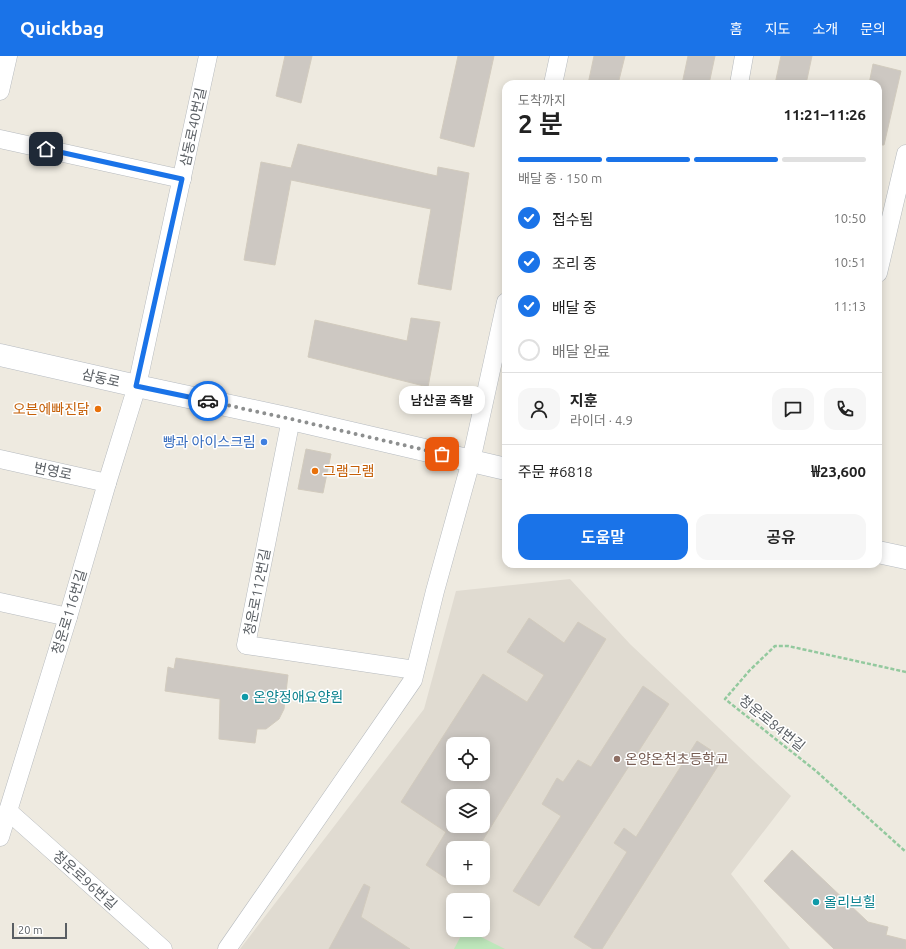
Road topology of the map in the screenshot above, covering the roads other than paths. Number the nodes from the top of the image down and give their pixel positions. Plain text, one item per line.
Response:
1 (8, 56) edge
2 (208, 56) edge
3 (559, 56) edge
4 (744, 56) edge
5 (554, 80) edge
6 (740, 80) edge
7 (0, 91) edge
8 (0, 139) edge
9 (906, 154) edge
10 (182, 179) junction
11 (882, 256) edge
12 (502, 320) edge
13 (0, 355) edge
14 (136, 386) junction
15 (291, 419) junction
16 (0, 459) edge
17 (471, 461) junction
18 (502, 468) edge
19 (106, 483) junction
20 (882, 553) edge
21 (906, 558) edge
22 (0, 602) edge
23 (68, 617) junction
24 (415, 670) junction
25 (8, 811) junction
26 (0, 837) edge
27 (163, 949) edge
28 (227, 949) edge

1 - 7 street
2 - 10 street, 삼동로40번길
3 - 5 street
4 - 6 street
8 - 10 street
9 - 11 street
10 - 14 street, 삼동로40번길
12 - 17 street
13 - 14 street, 삼동로
14 - 15 street, 삼동로
14 - 19 street, 청운로116번길
15 - 17 street, 삼동로
15 - 24 street, 청운로112번길
16 - 19 street, 번영로
17 - 18 street, 삼동로
17 - 24 street
19 - 23 street, 청운로116번길
20 - 21 street
22 - 23 street
23 - 25 street, 청운로116번길
24 - 28 street
25 - 26 street, 청운로116번길
25 - 27 street, 청운로96번길

